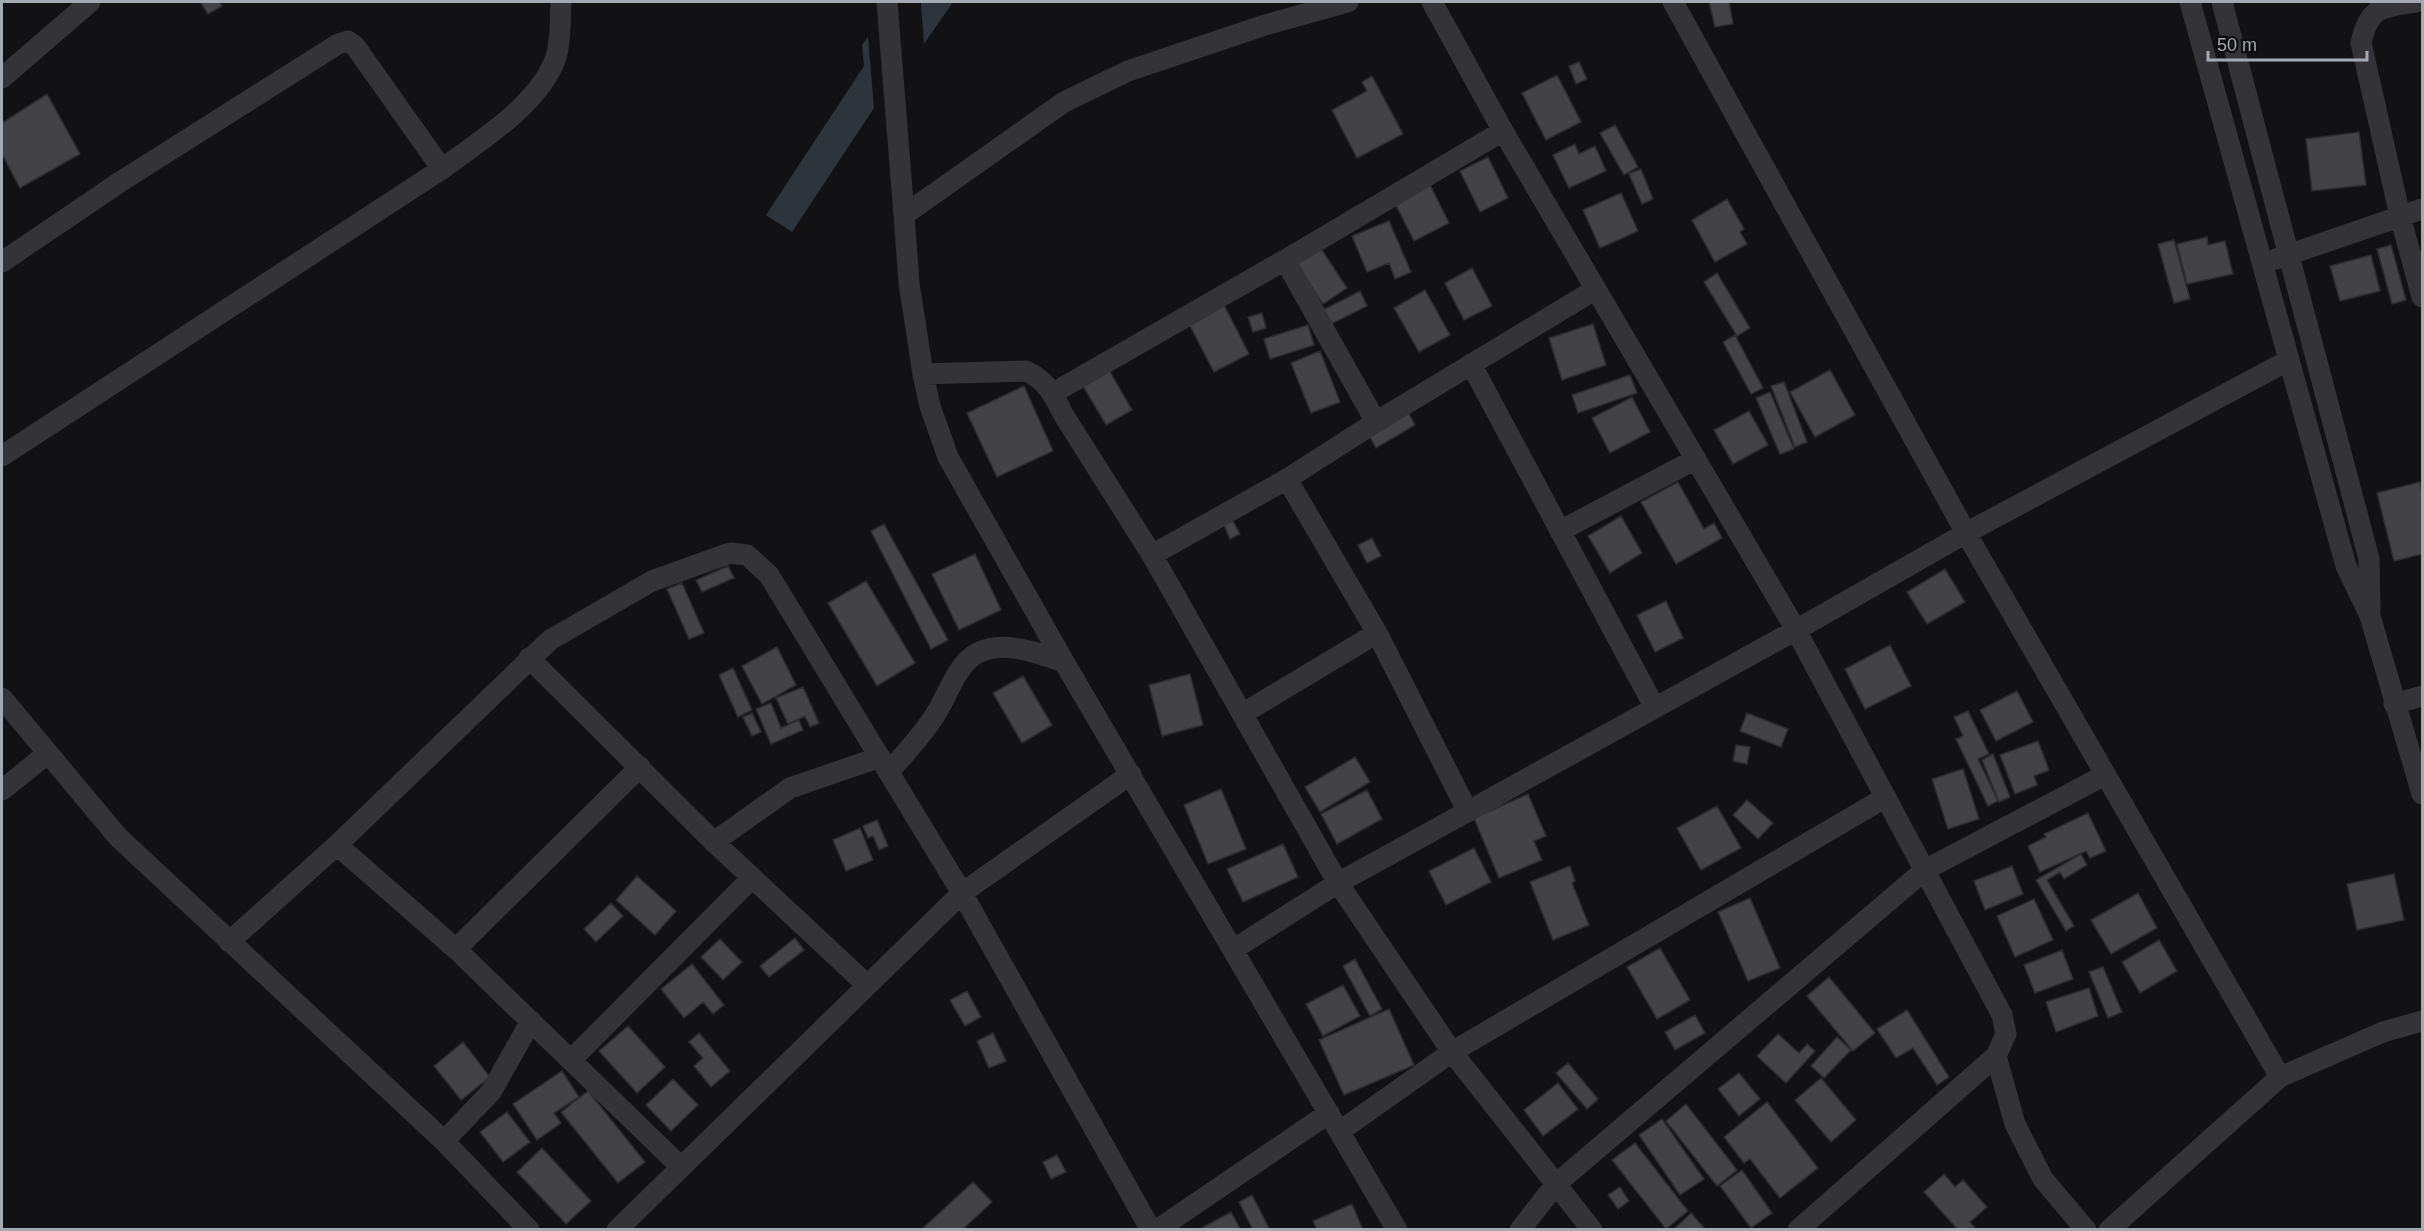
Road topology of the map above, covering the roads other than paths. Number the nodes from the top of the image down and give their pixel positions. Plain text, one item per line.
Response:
1 (90, 2) edge
2 (561, 2) edge
3 (1347, 2) edge
4 (1432, 2) edge
5 (1673, 2) edge
6 (2190, 2) edge
7 (2416, 2) edge
8 (888, 9) edge
9 (2224, 10) edge
10 (2197, 25) junction
11 (2, 78) edge
12 (1503, 130) junction
13 (2261, 149) junction
14 (2232, 157) junction
15 (442, 169) junction
16 (2422, 208) edge
17 (904, 215) junction
18 (2400, 216) junction
19 (2289, 255) junction
20 (1285, 260) junction
21 (2, 262) edge
22 (2262, 264) junction
23 (1596, 289) junction
24 (2422, 297) edge
25 (2289, 360) junction
26 (1471, 364) junction
27 (923, 374) junction
28 (1053, 393) junction
29 (1376, 422) junction
30 (2333, 422) junction
31 (2308, 429) junction
32 (2, 456) edge
33 (1696, 459) junction
34 (1287, 479) junction
35 (1560, 531) junction
36 (1965, 532) junction
37 (1152, 555) junction
38 (2370, 616) junction
39 (1796, 630) junction
40 (1377, 633) junction
41 (529, 657) junction
42 (1064, 662) junction
43 (2422, 696) edge
44 (2, 698) edge
45 (2394, 704) junction
46 (1655, 708) junction
47 (1242, 714) junction
48 (47, 754) junction
49 (884, 765) junction
50 (640, 767) junction
51 (1131, 774) junction
52 (2106, 775) junction
53 (2, 790) edge
54 (2422, 794) edge
55 (1886, 797) junction
56 (1468, 812) junction
57 (714, 842) junction
58 (337, 845) junction
59 (1925, 870) junction
60 (752, 878) junction
61 (1338, 884) junction
62 (962, 893) junction
63 (229, 942) junction
64 (1234, 949) junction
65 (456, 950) junction
66 (867, 984) junction
67 (2422, 1021) edge
68 (531, 1022) junction
69 (1452, 1052) junction
70 (1996, 1056) junction
71 (572, 1060) junction
72 (2280, 1077) junction
73 (1334, 1122) junction
74 (444, 1141) junction
75 (681, 1167) junction
76 (1556, 1184) junction
77 (529, 1230) edge
78 (617, 1230) edge
79 (1151, 1230) edge
80 (1156, 1230) edge
81 (1397, 1230) edge
82 (1520, 1230) edge
83 (1592, 1230) edge
84 (1798, 1230) edge
85 (2086, 1230) edge
86 (2109, 1230) edge

1 - 11 street
2 - 15 street
3 - 17 street
4 - 12 street
5 - 36 street
6 - 10 street
7 - 18 street
8 - 17 street
9 - 10 street
9 - 13 street
10 - 14 street
12 - 20 street
12 - 23 street
13 - 14 street
13 - 19 street
14 - 22 street
15 - 21 street
15 - 32 street
16 - 18 street
17 - 27 street
18 - 19 street
18 - 24 street
19 - 22 street
19 - 30 street
20 - 28 street
20 - 29 street
22 - 25 street
23 - 26 street
23 - 33 street
25 - 31 street
25 - 36 street
26 - 29 street
26 - 35 street
27 - 28 street
27 - 42 street
28 - 37 street
29 - 34 street
30 - 31 street
30 - 38 street
31 - 38 street
33 - 35 street
33 - 39 street
34 - 37 street
34 - 40 street
35 - 46 street
36 - 39 street
36 - 52 street
37 - 47 street
38 - 45 street
39 - 46 street
39 - 55 street
40 - 47 street
40 - 56 street
41 - 49 street
41 - 50 street
41 - 58 street
42 - 49 street
42 - 51 street
43 - 45 street
44 - 48 street
45 - 54 street
46 - 56 street
47 - 61 street
48 - 53 street
48 - 63 street
49 - 57 street
49 - 62 street
50 - 57 street
50 - 65 street
51 - 62 street
51 - 64 street
52 - 59 street
52 - 72 street
55 - 59 street
55 - 69 street
56 - 61 street
57 - 60 street
58 - 63 street
58 - 65 street
59 - 70 street
59 - 76 street
60 - 66 street
60 - 71 street
61 - 64 street
61 - 69 street
62 - 66 street
62 - 79 street
63 - 74 street
64 - 73 street
65 - 68 street
66 - 75 street
67 - 72 street
68 - 71 street
68 - 74 street
69 - 73 street
69 - 76 street
70 - 84 street
70 - 85 street
71 - 75 street
72 - 86 street
73 - 80 street
73 - 81 street
74 - 77 street
75 - 78 street
76 - 82 street
76 - 83 street

